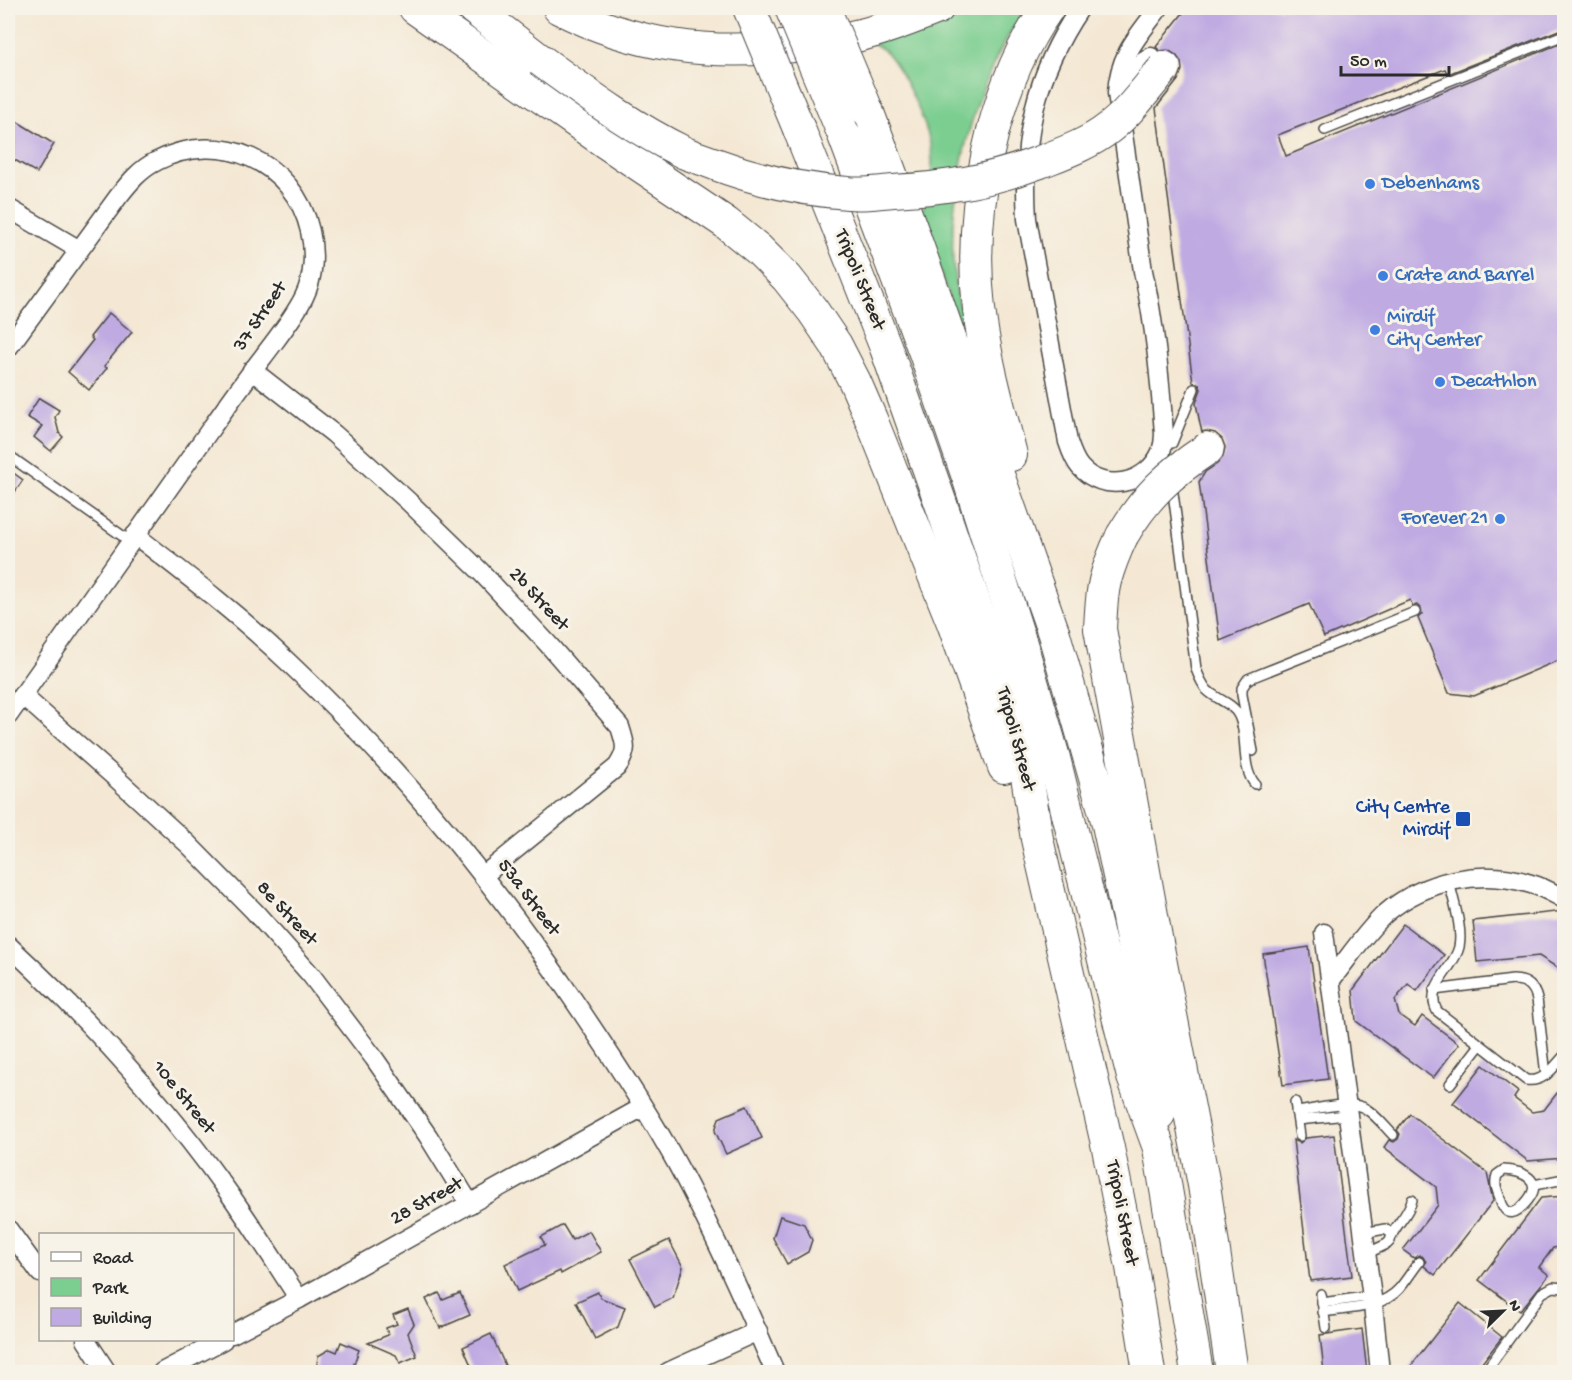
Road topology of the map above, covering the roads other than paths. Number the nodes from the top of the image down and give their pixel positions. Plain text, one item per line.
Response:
1 (415, 8) edge
2 (457, 8) edge
3 (473, 8) edge
4 (559, 8) edge
5 (749, 8) edge
6 (791, 8) edge
7 (824, 8) edge
8 (938, 8) edge
9 (1048, 8) edge
10 (1080, 8) edge
11 (1160, 8) edge
12 (1564, 35) edge
13 (534, 54) junction
14 (1161, 65) joint
15 (1325, 130) dead end
16 (8, 208) edge
17 (78, 249) junction
18 (1149, 294) junction
19 (8, 348) edge
20 (1158, 358) junction
21 (252, 370) junction
22 (1194, 389) dead end
23 (1172, 444) junction
24 (1207, 449) dead end
25 (8, 455) edge
26 (1170, 455) dead end
27 (1170, 467) dead end
28 (133, 539) junction
29 (1415, 612) dead end
30 (1054, 634) junction
31 (22, 695) junction
32 (8, 716) edge
33 (1253, 751) dead end
34 (1255, 784) dead end
35 (1037, 839) junction
36 (484, 875) junction
37 (1449, 881) junction
38 (1564, 898) edge
39 (1324, 933) dead end
40 (8, 945) edge
41 (1330, 981) junction
42 (1434, 990) junction
43 (1480, 1045) junction
44 (1564, 1056) edge
45 (1546, 1075) junction
46 (1450, 1084) dead end
47 (643, 1107) junction
48 (1346, 1110) junction
49 (1393, 1135) dead end
50 (1300, 1136) dead end
51 (1159, 1148) junction
52 (1564, 1179) edge
53 (1534, 1185) junction
54 (1412, 1200) dead end
55 (470, 1204) junction
56 (8, 1229) edge
57 (1363, 1233) junction
58 (1391, 1233) junction
59 (1366, 1254) junction
60 (1419, 1262) dead end
61 (39, 1272) edge
62 (1564, 1288) edge
63 (299, 1299) junction
64 (1372, 1300) junction
65 (1326, 1329) dead end
66 (758, 1331) junction
67 (234, 1333) edge
68 (87, 1341) edge
69 (221, 1341) edge
70 (107, 1372) edge
71 (162, 1372) edge
72 (668, 1372) edge
73 (775, 1372) edge
74 (1149, 1372) edge
75 (1197, 1372) edge
76 (1232, 1372) edge
77 (1380, 1372) edge
78 (1485, 1372) edge

1 - 35 highway
2 - 13 highway
3 - 13 highway
4 - 8 highway
5 - 35 highway, Tripoli Street, bridge
6 - 51 highway, Tripoli Street, bridge
7 - 30 highway, bridge
9 - 30 highway
10 - 20 street
11 - 18 street
12 - 15 lane
13 - 14 highway, bridge
14 - 18 street
16 - 17 street
17 - 19 street, 37 Street
17 - 21 street, 37 Street
18 - 20 street
20 - 23 lane
21 - 28 street, 37 Street
21 - 36 street, 2b Street
22 - 23 lane
23 - 26 lane
24 - 76 highway, bridge
25 - 28 lane
27 - 34 lane
28 - 31 street, 37 Street
28 - 36 street, 53a Street
29 - 33 lane
30 - 51 highway
31 - 32 street, 37 Street
31 - 55 street, 8e Street
35 - 74 highway, Tripoli Street
36 - 47 street, 53a Street
37 - 38 street
37 - 41 street
37 - 42 lane
39 - 41 street
40 - 63 street, 10e Street
41 - 48 street
42 - 43 lane
42 - 45 lane
43 - 45 lane
43 - 46 lane
44 - 45 lane
47 - 55 street, 28 Street
47 - 66 street, 53a Street
48 - 49 lane
48 - 50 lane
48 - 57 street
51 - 75 highway, Tripoli Street
52 - 53 lane
53 - 53 lane
54 - 58 lane
55 - 63 street, 28 Street
56 - 61 street
57 - 58 lane
57 - 59 street
58 - 59 lane
59 - 64 street
60 - 64 lane
62 - 78 lane
63 - 67 street, 28 Street
64 - 65 lane
64 - 77 street
66 - 72 street
66 - 73 street, 53a Street
68 - 70 street
69 - 71 street

